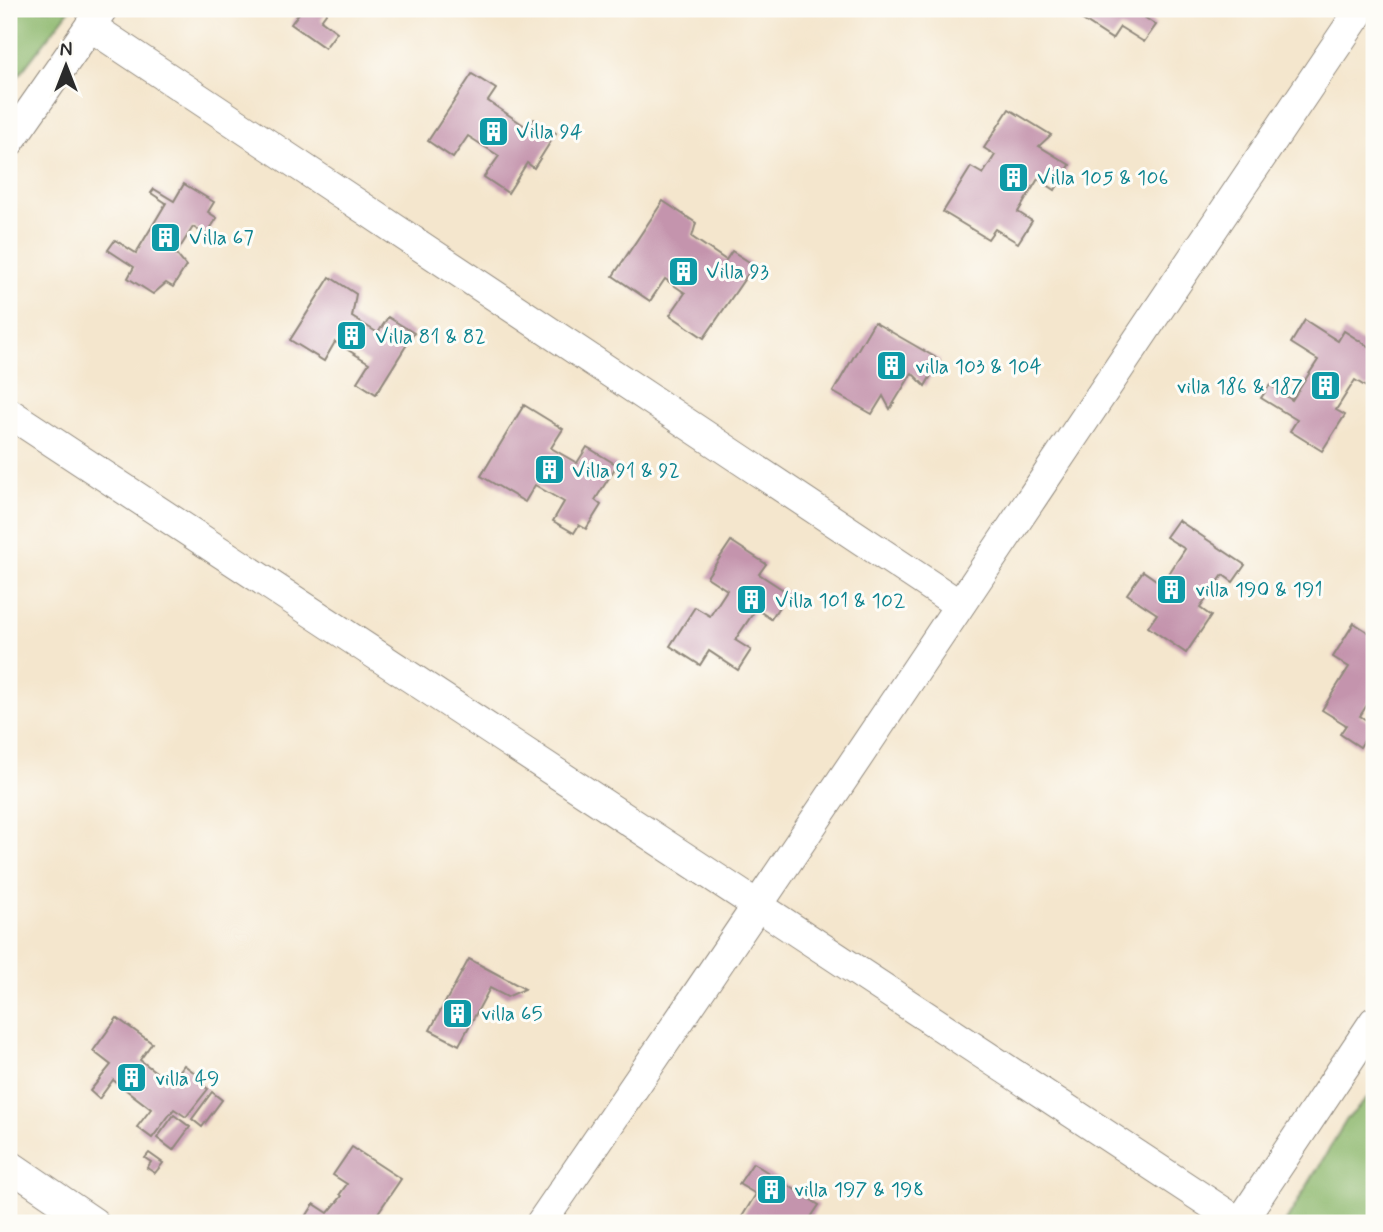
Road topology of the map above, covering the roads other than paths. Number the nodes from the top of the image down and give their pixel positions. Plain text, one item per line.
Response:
1 (1361, 9) edge
2 (96, 18) edge
3 (9, 142) edge
4 (9, 413) edge
5 (958, 604) junction
6 (759, 905) junction
7 (1374, 1022) edge
8 (9, 1165) edge
9 (94, 1223) edge
10 (541, 1223) edge
11 (1240, 1223) edge

1 - 5 street
2 - 3 street
2 - 5 street
4 - 6 street
5 - 6 street
6 - 10 street
6 - 11 street
7 - 11 street
8 - 9 street

